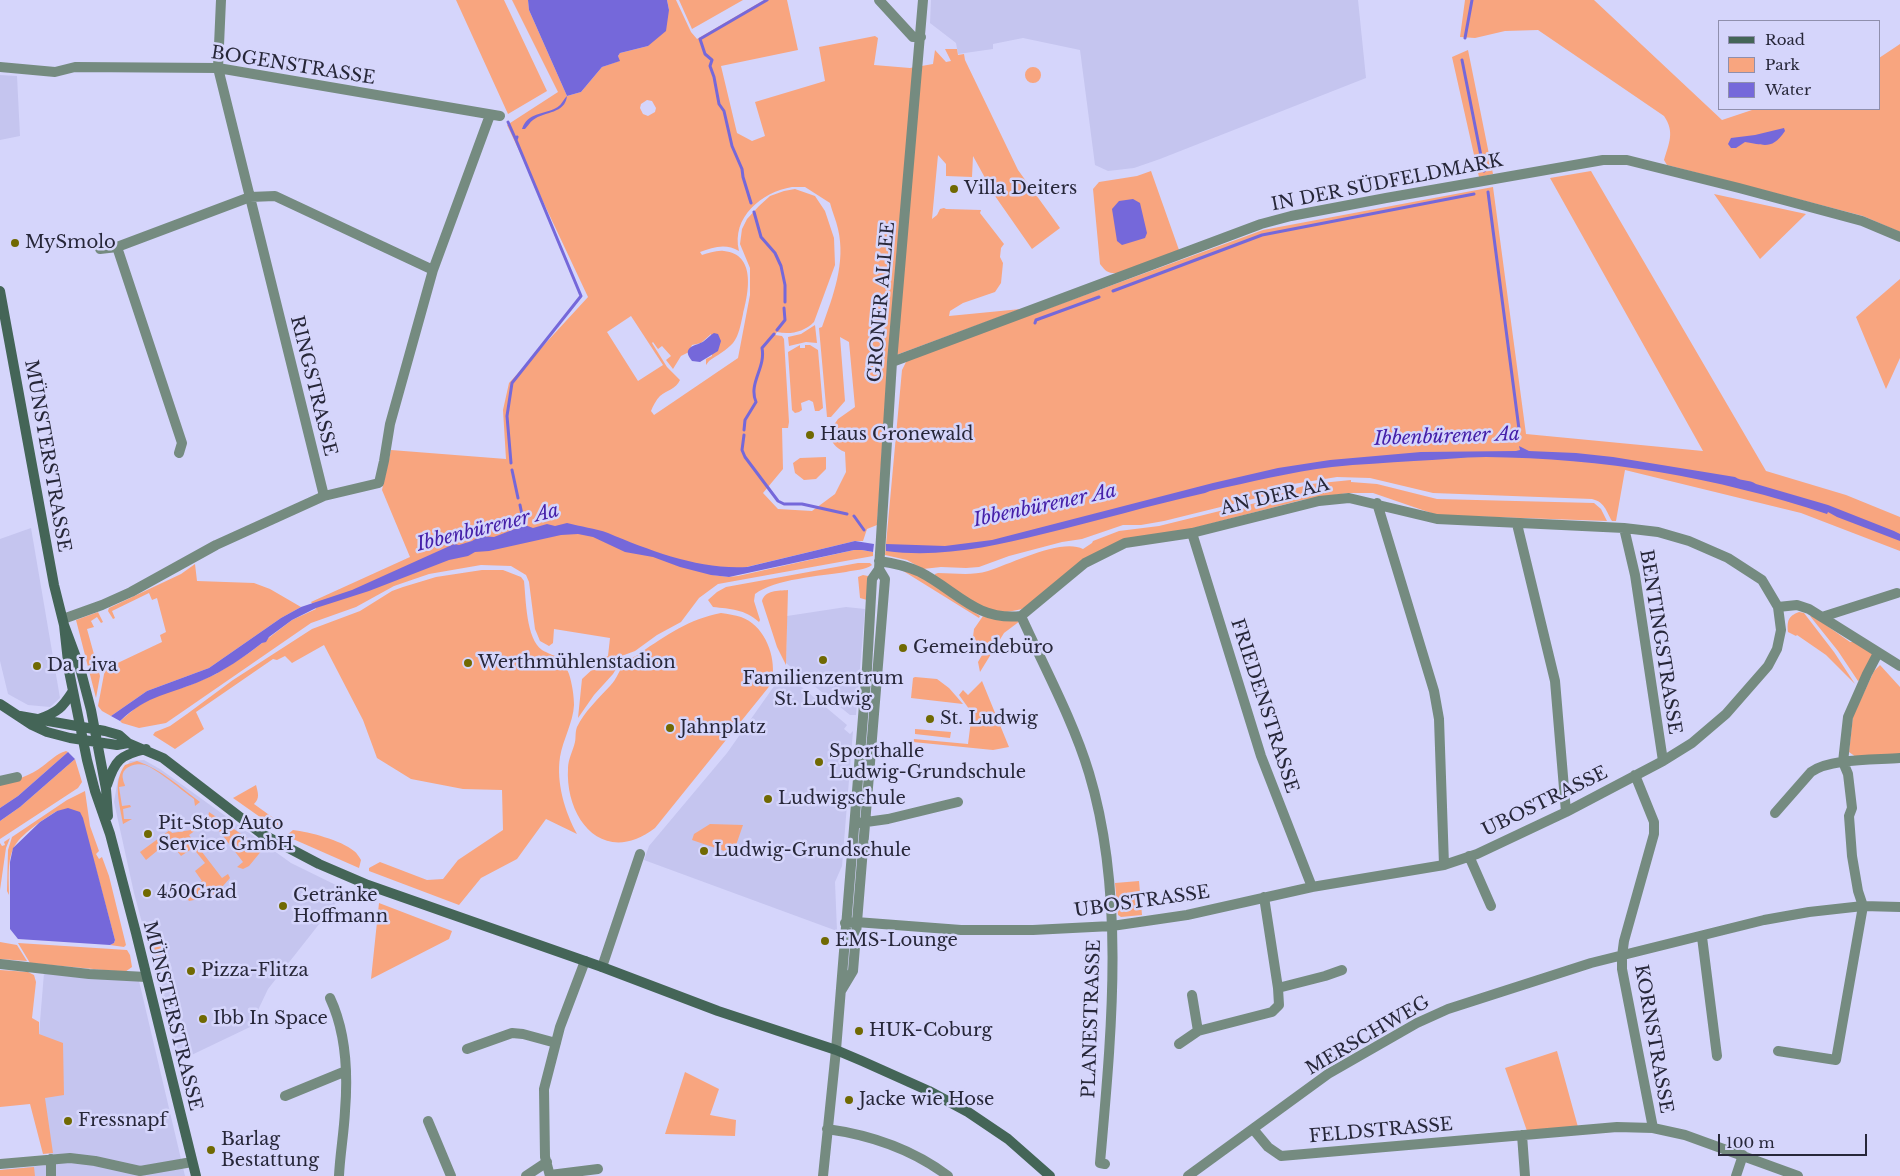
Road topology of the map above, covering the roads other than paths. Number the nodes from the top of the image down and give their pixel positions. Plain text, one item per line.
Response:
1 (221, 0) edge
2 (880, 0) edge
3 (923, 0) edge
4 (921, 37) junction
5 (0, 67) edge
6 (218, 68) junction
7 (250, 197) junction
8 (1900, 237) edge
9 (117, 246) junction
10 (100, 248) dead end
11 (433, 270) junction
12 (0, 291) edge
13 (892, 362) junction
14 (178, 453) dead end
15 (324, 496) junction
16 (1377, 503) junction
17 (1517, 524) junction
18 (1624, 528) junction
19 (1192, 533) junction
20 (879, 562) junction
21 (1897, 593) dead end
22 (1778, 607) junction
23 (1021, 616) junction
24 (1822, 618) junction
25 (63, 622) junction
26 (1878, 653) junction
27 (1900, 666) edge
28 (73, 691) junction
29 (0, 704) edge
30 (20, 716) junction
31 (38, 719) junction
32 (81, 727) junction
33 (94, 730) junction
34 (83, 740) junction
35 (97, 742) junction
36 (128, 743) junction
37 (146, 749) junction
38 (1900, 758) edge
39 (1663, 761) junction
40 (1843, 762) junction
41 (1635, 775) junction
42 (17, 777) dead end
43 (0, 781) edge
44 (106, 789) junction
45 (958, 802) dead end
46 (1566, 812) junction
47 (1775, 813) dead end
48 (859, 823) junction
49 (110, 834) junction
50 (640, 854) dead end
51 (1469, 856) junction
52 (1444, 865) junction
53 (1312, 887) junction
54 (1264, 897) junction
55 (1491, 906) dead end
56 (1863, 906) junction
57 (1900, 907) edge
58 (856, 922) junction
59 (845, 923) junction
60 (1112, 926) junction
61 (1702, 937) junction
62 (1622, 956) junction
63 (585, 962) junction
64 (0, 964) edge
65 (602, 967) junction
66 (1342, 970) dead end
67 (146, 977) junction
68 (1278, 988) junction
69 (840, 994) junction
70 (1192, 995) dead end
71 (330, 998) dead end
72 (1198, 1031) junction
73 (556, 1043) junction
74 (1179, 1044) dead end
75 (467, 1049) dead end
76 (836, 1050) junction
77 (1778, 1051) dead end
78 (1716, 1056) dead end
79 (346, 1072) junction
80 (286, 1096) dead end
81 (428, 1121) dead end
82 (1653, 1128) junction
83 (827, 1129) junction
84 (1253, 1130) junction
85 (1522, 1135) junction
86 (1743, 1155) junction
87 (51, 1159) junction
88 (192, 1162) junction
89 (547, 1162) junction
90 (0, 1164) edge
91 (1105, 1164) dead end
92 (598, 1169) dead end
93 (50, 1176) edge
94 (196, 1176) edge
95 (339, 1176) edge
96 (451, 1176) edge
97 (526, 1176) edge
98 (550, 1176) edge
99 (823, 1176) edge
100 (948, 1176) edge
101 (1050, 1176) edge
102 (1188, 1176) edge
103 (1525, 1176) edge
104 (1736, 1176) edge
105 (1798, 1176) edge

1 - 6 street, RINGSTRASSE
2 - 4 street
3 - 4 street, GRONER ALLEE
4 - 13 street, GRONER ALLEE
5 - 6 street, BOGENSTRASSE
6 - 7 street, RINGSTRASSE
6 - 11 street, BOGENSTRASSE
7 - 9 street
7 - 11 street
7 - 15 street, RINGSTRASSE
8 - 13 street, IN DER SÜDFELDMARK
9 - 10 street
9 - 14 street
11 - 15 street, BOGENSTRASSE
12 - 25 main road, MÜNSTERSTRASSE
13 - 20 street, GRONER ALLEE
15 - 25 street
16 - 17 street, AN DER AA
16 - 19 street, AN DER AA
16 - 52 street
17 - 18 street, AN DER AA
17 - 46 street
18 - 22 street, AN DER AA
18 - 39 street, BENTINGSTRASSE
19 - 23 street, AN DER AA
19 - 53 street, FRIEDENSTRASSE
20 - 23 street
20 - 48 street, GRONER ALLEE
21 - 24 street
22 - 24 street
22 - 39 street, UBOSTRASSE
23 - 60 street, PLANESTRASSE
24 - 26 street
25 - 28 main road, MÜNSTERSTRASSE
25 - 33 main road, MÜNSTERSTRASSE
26 - 27 street
26 - 40 street
28 - 31 main road
28 - 32 main road, MÜNSTERSTRASSE
29 - 30 main road
30 - 31 main road
30 - 34 main road
31 - 32 main road
32 - 33 main road
32 - 34 main road, MÜNSTERSTRASSE
33 - 35 main road, MÜNSTERSTRASSE
33 - 36 main road
34 - 35 main road
34 - 49 main road, MÜNSTERSTRASSE
35 - 36 main road
35 - 44 main road, MÜNSTERSTRASSE
36 - 37 main road
37 - 44 main road
37 - 63 main road
38 - 40 street
39 - 41 street, UBOSTRASSE
40 - 47 street
40 - 56 street
41 - 46 street, UBOSTRASSE
41 - 62 street, UBOSTRASSE
42 - 43 street
44 - 49 main road, MÜNSTERSTRASSE
45 - 48 street
46 - 51 street, UBOSTRASSE
48 - 58 street, GRONER ALLEE
48 - 59 street, GRONER ALLEE
49 - 67 main road, MÜNSTERSTRASSE
50 - 65 street
51 - 52 street, UBOSTRASSE
51 - 55 street, UBOSTRASSE
52 - 53 street, UBOSTRASSE
53 - 54 street, UBOSTRASSE
54 - 60 street, UBOSTRASSE
54 - 68 street
56 - 57 street, MERSCHWEG
56 - 61 street, MERSCHWEG
56 - 77 street
58 - 59 street, UBOSTRASSE
58 - 60 street, UBOSTRASSE
58 - 69 street, GRONER ALLEE
59 - 69 street, GRONER ALLEE
60 - 91 street, PLANESTRASSE
61 - 62 street, MERSCHWEG
61 - 78 street
62 - 82 street, KORNSTRASSE
62 - 84 street, MERSCHWEG
63 - 65 main road
63 - 73 street
64 - 67 street
65 - 76 main road
66 - 68 street
67 - 88 main road, MÜNSTERSTRASSE
68 - 72 street
69 - 76 street, GRONER ALLEE
70 - 72 street
71 - 79 street
72 - 74 street
73 - 75 street
73 - 89 street
76 - 83 street, GRONER ALLEE
76 - 101 main road
79 - 80 street
79 - 95 street
81 - 96 street
82 - 85 street, FELDSTRASSE
82 - 86 street, FELDSTRASSE
83 - 99 street, GRONER ALLEE
83 - 100 street
84 - 85 street, FELDSTRASSE
84 - 102 street, MERSCHWEG
85 - 103 street
86 - 104 street
86 - 105 street, FELDSTRASSE
87 - 88 street
87 - 90 street
87 - 93 street
88 - 94 main road, MÜNSTERSTRASSE
89 - 97 street
89 - 98 street
92 - 98 street

